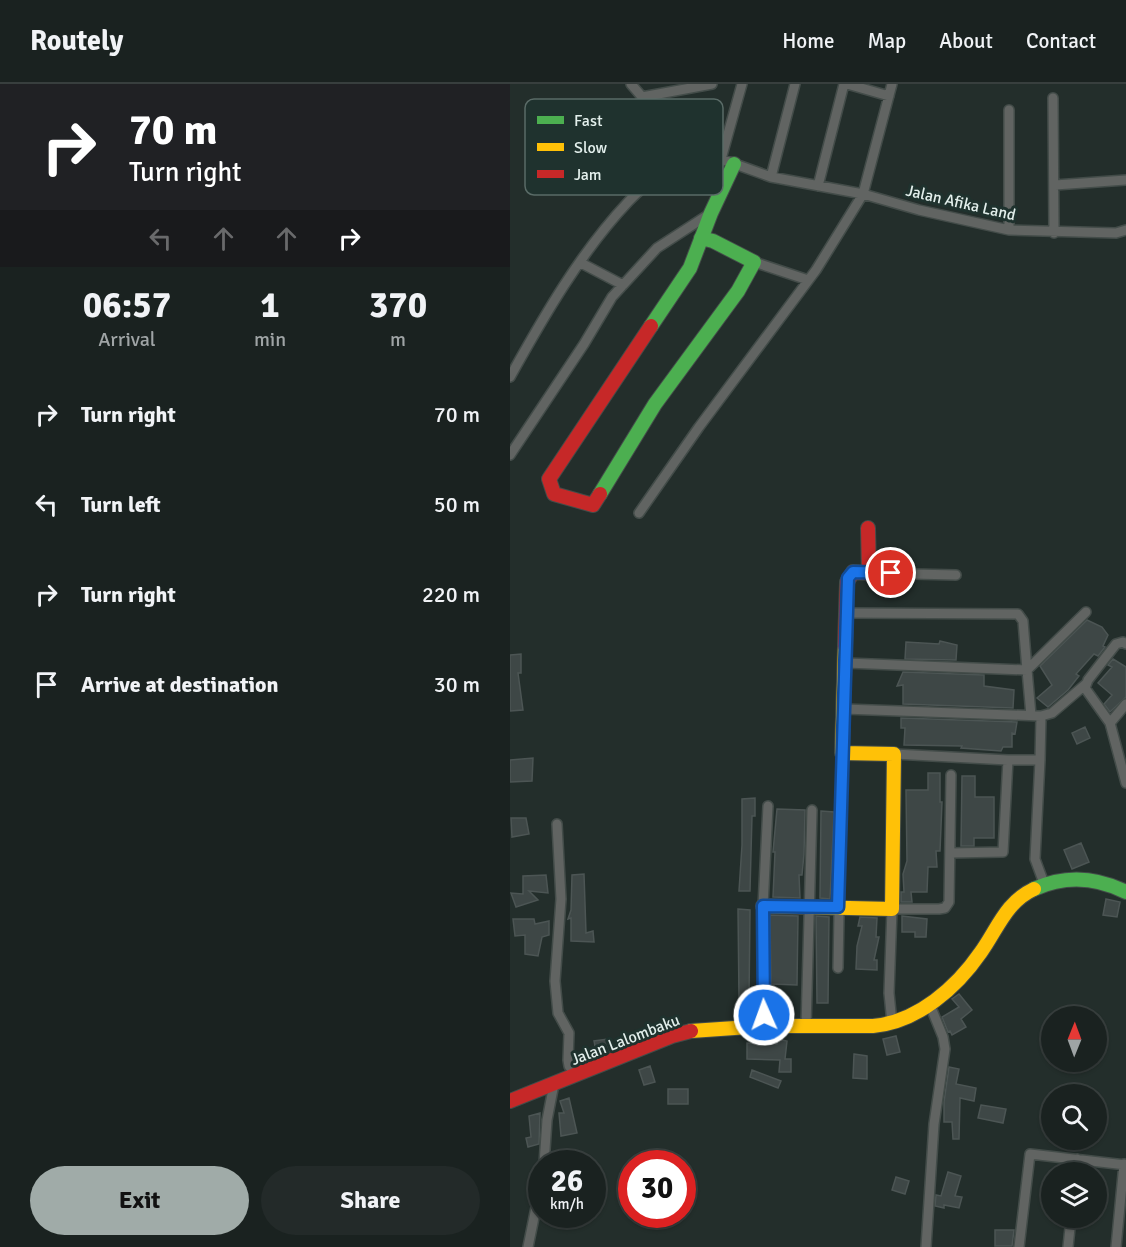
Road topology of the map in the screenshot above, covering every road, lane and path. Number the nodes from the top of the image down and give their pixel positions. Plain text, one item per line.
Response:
1 (631, 84) edge
2 (711, 84) edge
3 (742, 84) edge
4 (795, 84) edge
5 (845, 84) edge
6 (892, 84) edge
7 (889, 96) junction
8 (642, 98) joint
9 (1053, 98) dead end
10 (1009, 110) dead end
11 (723, 152) edge
12 (723, 160) edge
13 (734, 164) junction
14 (771, 177) junction
15 (1126, 180) edge
16 (1055, 185) junction
17 (818, 186) junction
18 (723, 187) edge
19 (863, 194) junction
20 (635, 195) edge
21 (719, 195) edge
22 (711, 213) junction
23 (1009, 230) junction
24 (1126, 230) edge
25 (1054, 233) junction
26 (701, 238) junction
27 (754, 262) junction
28 (581, 263) junction
29 (808, 280) junction
30 (623, 285) junction
31 (510, 377) edge
32 (510, 455) edge
33 (639, 513) dead end
34 (868, 528) dead end
35 (869, 573) junction
36 (956, 575) dead end
37 (1086, 612) dead end
38 (847, 613) junction
39 (1126, 644) edge
40 (846, 663) junction
41 (1027, 670) junction
42 (1086, 684) junction
43 (1126, 704) edge
44 (844, 709) junction
45 (1036, 715) junction
46 (1110, 723) junction
47 (842, 753) junction
48 (894, 754) junction
49 (1008, 760) junction
50 (1040, 760) junction
51 (951, 775) dead end
52 (1126, 781) edge
53 (768, 806) dead end
54 (812, 810) dead end
55 (558, 824) dead end
56 (950, 853) junction
57 (1045, 886) junction
58 (1126, 892) edge
59 (763, 906) junction
60 (809, 906) junction
61 (838, 907) junction
62 (892, 909) junction
63 (838, 968) dead end
64 (930, 1005) junction
65 (892, 1023) junction
66 (806, 1027) junction
67 (765, 1028) junction
68 (576, 1075) junction
69 (554, 1084) junction
70 (510, 1101) edge
71 (545, 1150) edge
72 (1077, 1160) joint
73 (1125, 1165) edge
74 (532, 1228) edge
75 (1070, 1228) edge
76 (528, 1247) edge
77 (926, 1247) edge
78 (1019, 1247) edge
79 (1068, 1247) edge
80 (1116, 1247) edge

1 - 8 street, Jalan Afika Land
2 - 8 street
3 - 11 street
4 - 14 street
5 - 7 street
5 - 17 street
6 - 7 street
7 - 19 street
9 - 16 street
10 - 23 street
12 - 13 street, Jalan Afika Land
13 - 14 street, Jalan Afika Land
13 - 18 street
14 - 17 street, Jalan Afika Land
15 - 16 street
16 - 25 street
17 - 19 street, Jalan Afika Land
19 - 23 street, Jalan Afika Land
19 - 29 street
20 - 28 street
21 - 22 street
22 - 26 street
22 - 30 street
23 - 25 street, Jalan Afika Land
24 - 25 street, Jalan Afika Land
26 - 27 street
26 - 27 street
27 - 29 street
28 - 30 street
28 - 31 street
29 - 33 street
30 - 32 street
34 - 35 street
35 - 36 street
35 - 38 street
37 - 41 street
38 - 40 street
38 - 41 street
39 - 42 street
40 - 41 street
40 - 44 street
41 - 45 street
42 - 45 street
42 - 46 street
43 - 46 street
44 - 45 street
44 - 47 street
45 - 50 street
46 - 52 street
47 - 48 street
47 - 61 street
48 - 49 street
48 - 62 street
49 - 50 street
49 - 56 street
50 - 57 street
51 - 56 street
53 - 59 street
54 - 60 street
55 - 68 street
56 - 62 street
57 - 58 street, Jalan Lalombaku
57 - 64 street, Jalan Lalombaku
59 - 60 street
59 - 67 street
60 - 61 street
60 - 66 street
61 - 62 street
61 - 63 street
62 - 65 street
64 - 65 street, Jalan Lalombaku
64 - 77 street
65 - 66 street, Jalan Lalombaku
66 - 67 street, Jalan Lalombaku
67 - 68 street, Jalan Lalombaku
68 - 69 street, Jalan Lalombaku
69 - 70 street, Jalan Lalombaku
69 - 71 street
72 - 73 street
72 - 78 street
73 - 80 street
74 - 76 street
75 - 79 street

